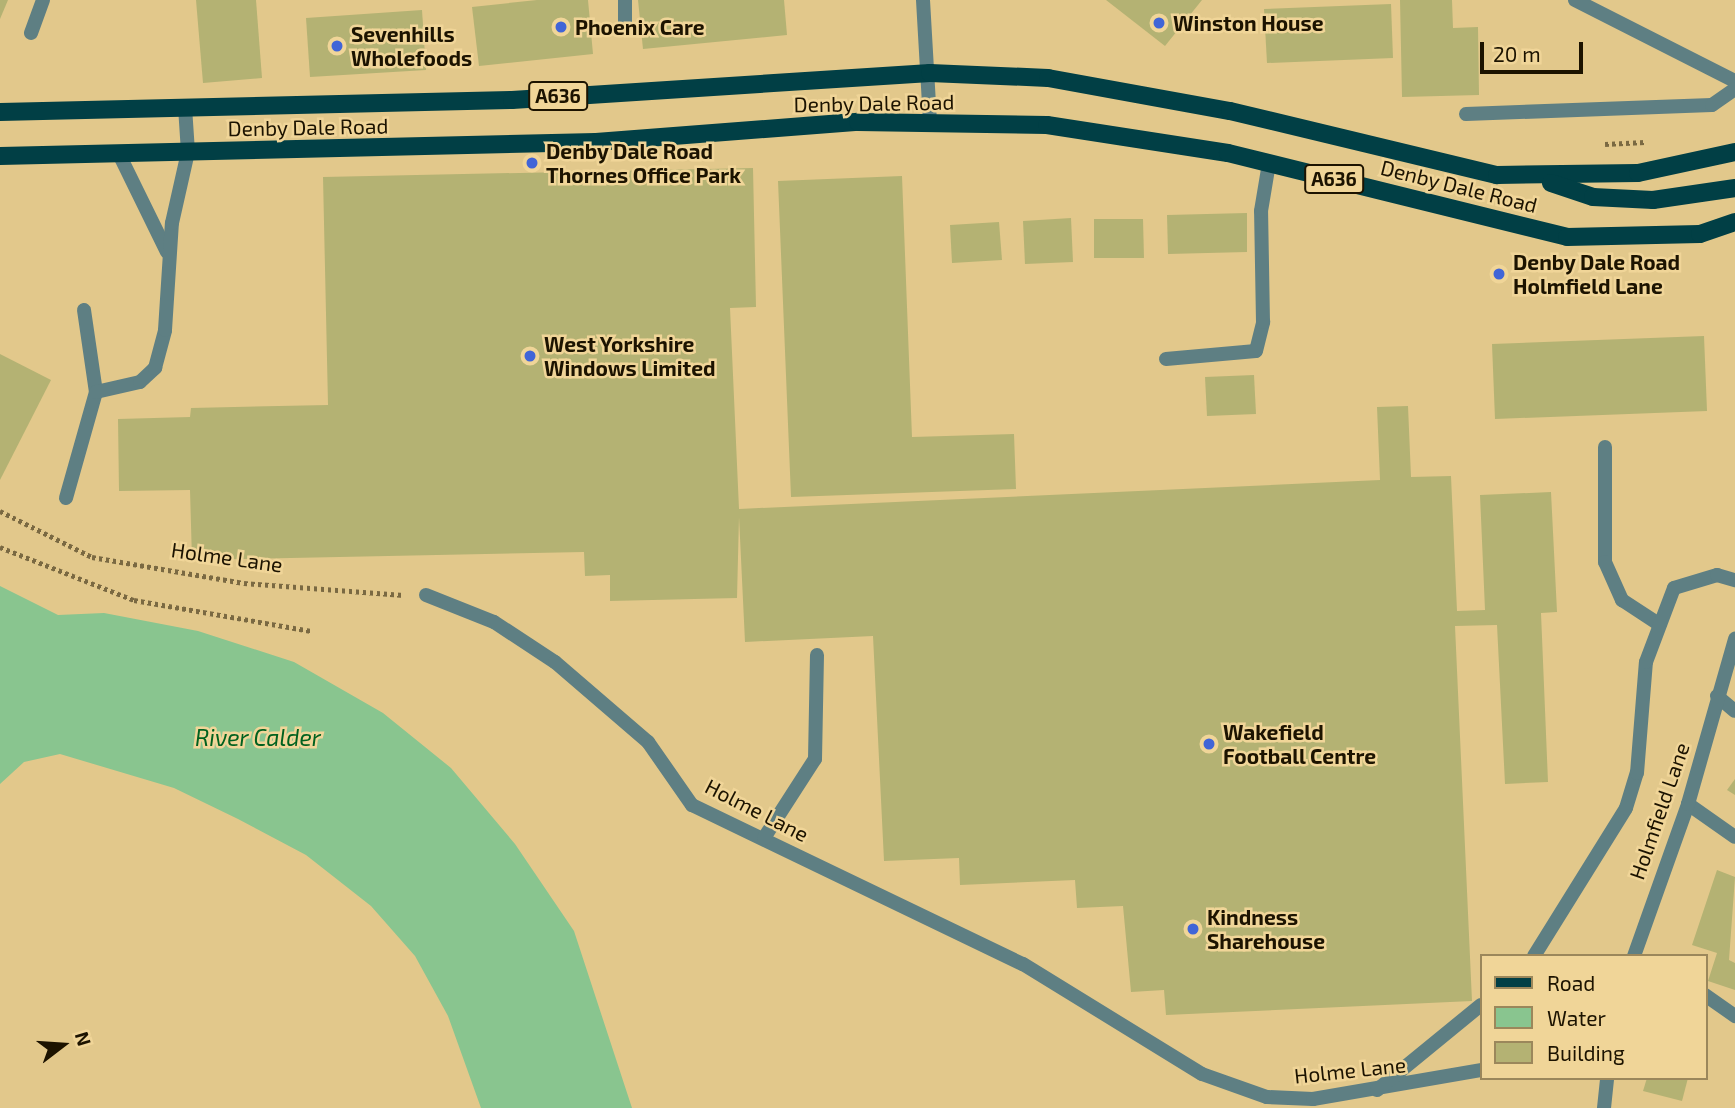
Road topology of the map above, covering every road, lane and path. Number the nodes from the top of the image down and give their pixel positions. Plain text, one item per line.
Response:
1 (43, 0) edge
2 (625, 0) edge
3 (923, 0) edge
4 (1575, 0) edge
5 (625, 23) dead end
6 (31, 33) dead end
7 (930, 73) junction
8 (1735, 80) edge
9 (1735, 89) edge
10 (185, 107) junction
11 (0, 112) edge
12 (1465, 114) dead end
13 (930, 123) junction
14 (188, 152) junction
15 (1735, 152) edge
16 (119, 153) junction
17 (0, 156) edge
18 (1269, 163) junction
19 (1534, 178) junction
20 (1735, 188) edge
21 (1735, 222) edge
22 (168, 253) junction
23 (84, 310) dead end
24 (1166, 359) dead end
25 (96, 392) junction
26 (1605, 447) dead end
27 (66, 498) dead end
28 (0, 511) edge
29 (0, 547) edge
30 (1735, 580) edge
31 (426, 595) joint
32 (1660, 625) junction
33 (311, 631) dead end
34 (1735, 639) edge
35 (817, 655) dead end
36 (1717, 696) junction
37 (1735, 711) edge
38 (1688, 804) junction
39 (1735, 837) edge
40 (764, 838) junction
41 (1535, 954) edge
42 (1636, 954) edge
43 (1707, 996) edge
44 (1480, 1005) edge
45 (1735, 1016) edge
46 (1480, 1070) edge
47 (1607, 1080) edge
48 (1375, 1092) junction
49 (1604, 1108) edge

1 - 6 street
2 - 5 street
3 - 7 street
4 - 8 street
7 - 10 main road, Denby Dale Road / A636
7 - 13 street
7 - 19 main road, Denby Dale Road / A636
9 - 12 street
10 - 11 main road, Denby Dale Road / A636
10 - 14 street
13 - 14 main road, Denby Dale Road / A636
13 - 18 main road, Denby Dale Road / A636
14 - 16 main road, Denby Dale Road / A636
14 - 22 street
15 - 19 main road, Denby Dale Road / A636
16 - 17 main road, Denby Dale Road / A636
16 - 22 street
18 - 21 main road, Denby Dale Road / A636
18 - 24 street
19 - 20 main road, A636
22 - 25 street
23 - 25 street
25 - 27 street
26 - 32 street
28 - 31 path, Holme Lane
29 - 33 path
30 - 32 street
31 - 40 street, Holme Lane
32 - 41 street
34 - 36 street, Holmfield Lane
35 - 40 street
36 - 37 street
36 - 38 street, Holmfield Lane
38 - 39 street
38 - 42 street, Holmfield Lane
40 - 48 street, Holme Lane
43 - 45 street
44 - 48 street
46 - 48 street, Holme Lane
47 - 49 street

